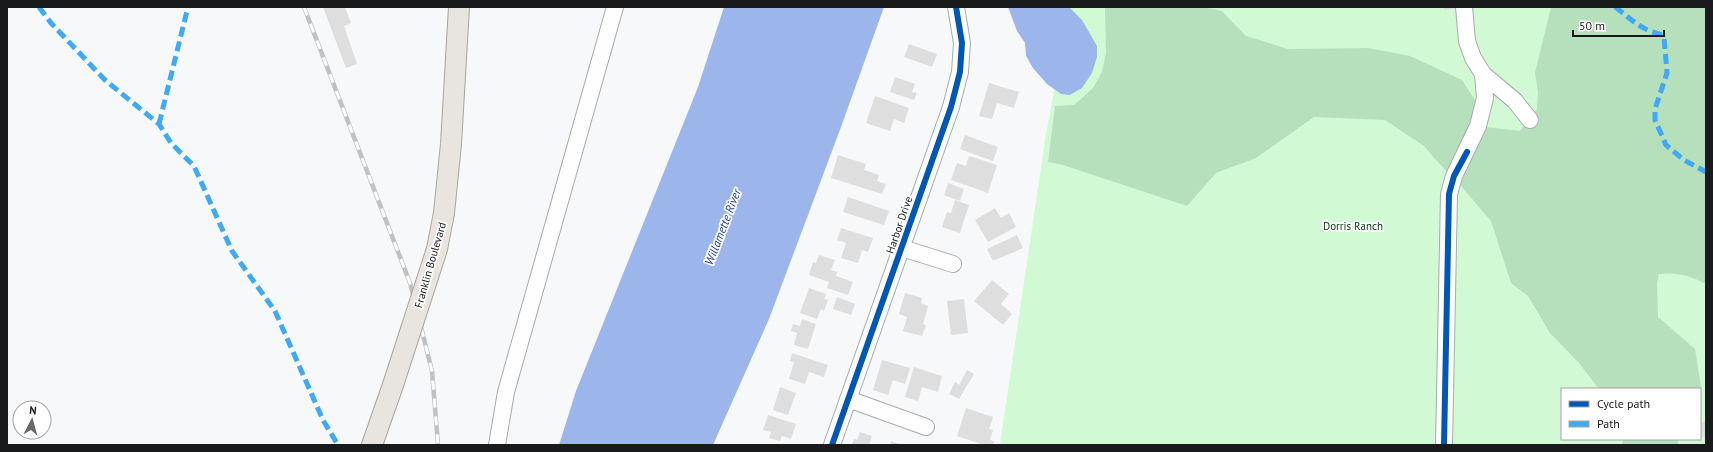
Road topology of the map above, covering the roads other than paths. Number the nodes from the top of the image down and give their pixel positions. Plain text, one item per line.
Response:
1 (459, 7) edge
2 (615, 7) edge
3 (956, 7) edge
4 (1464, 7) edge
5 (1483, 74) junction
6 (1530, 120) dead end
7 (902, 248) junction
8 (953, 264) dead end
9 (848, 399) junction
10 (926, 426) dead end
11 (372, 445) edge
12 (497, 445) edge
13 (832, 445) edge
14 (1444, 445) edge

1 - 11 main road, Franklin Boulevard, bridge
2 - 12 street
3 - 7 street, Harbor Drive
4 - 5 street
5 - 6 street
5 - 14 street
7 - 8 street, Harbor Drive
7 - 9 street, Harbor Drive
9 - 10 street
9 - 13 street, Harbor Drive

